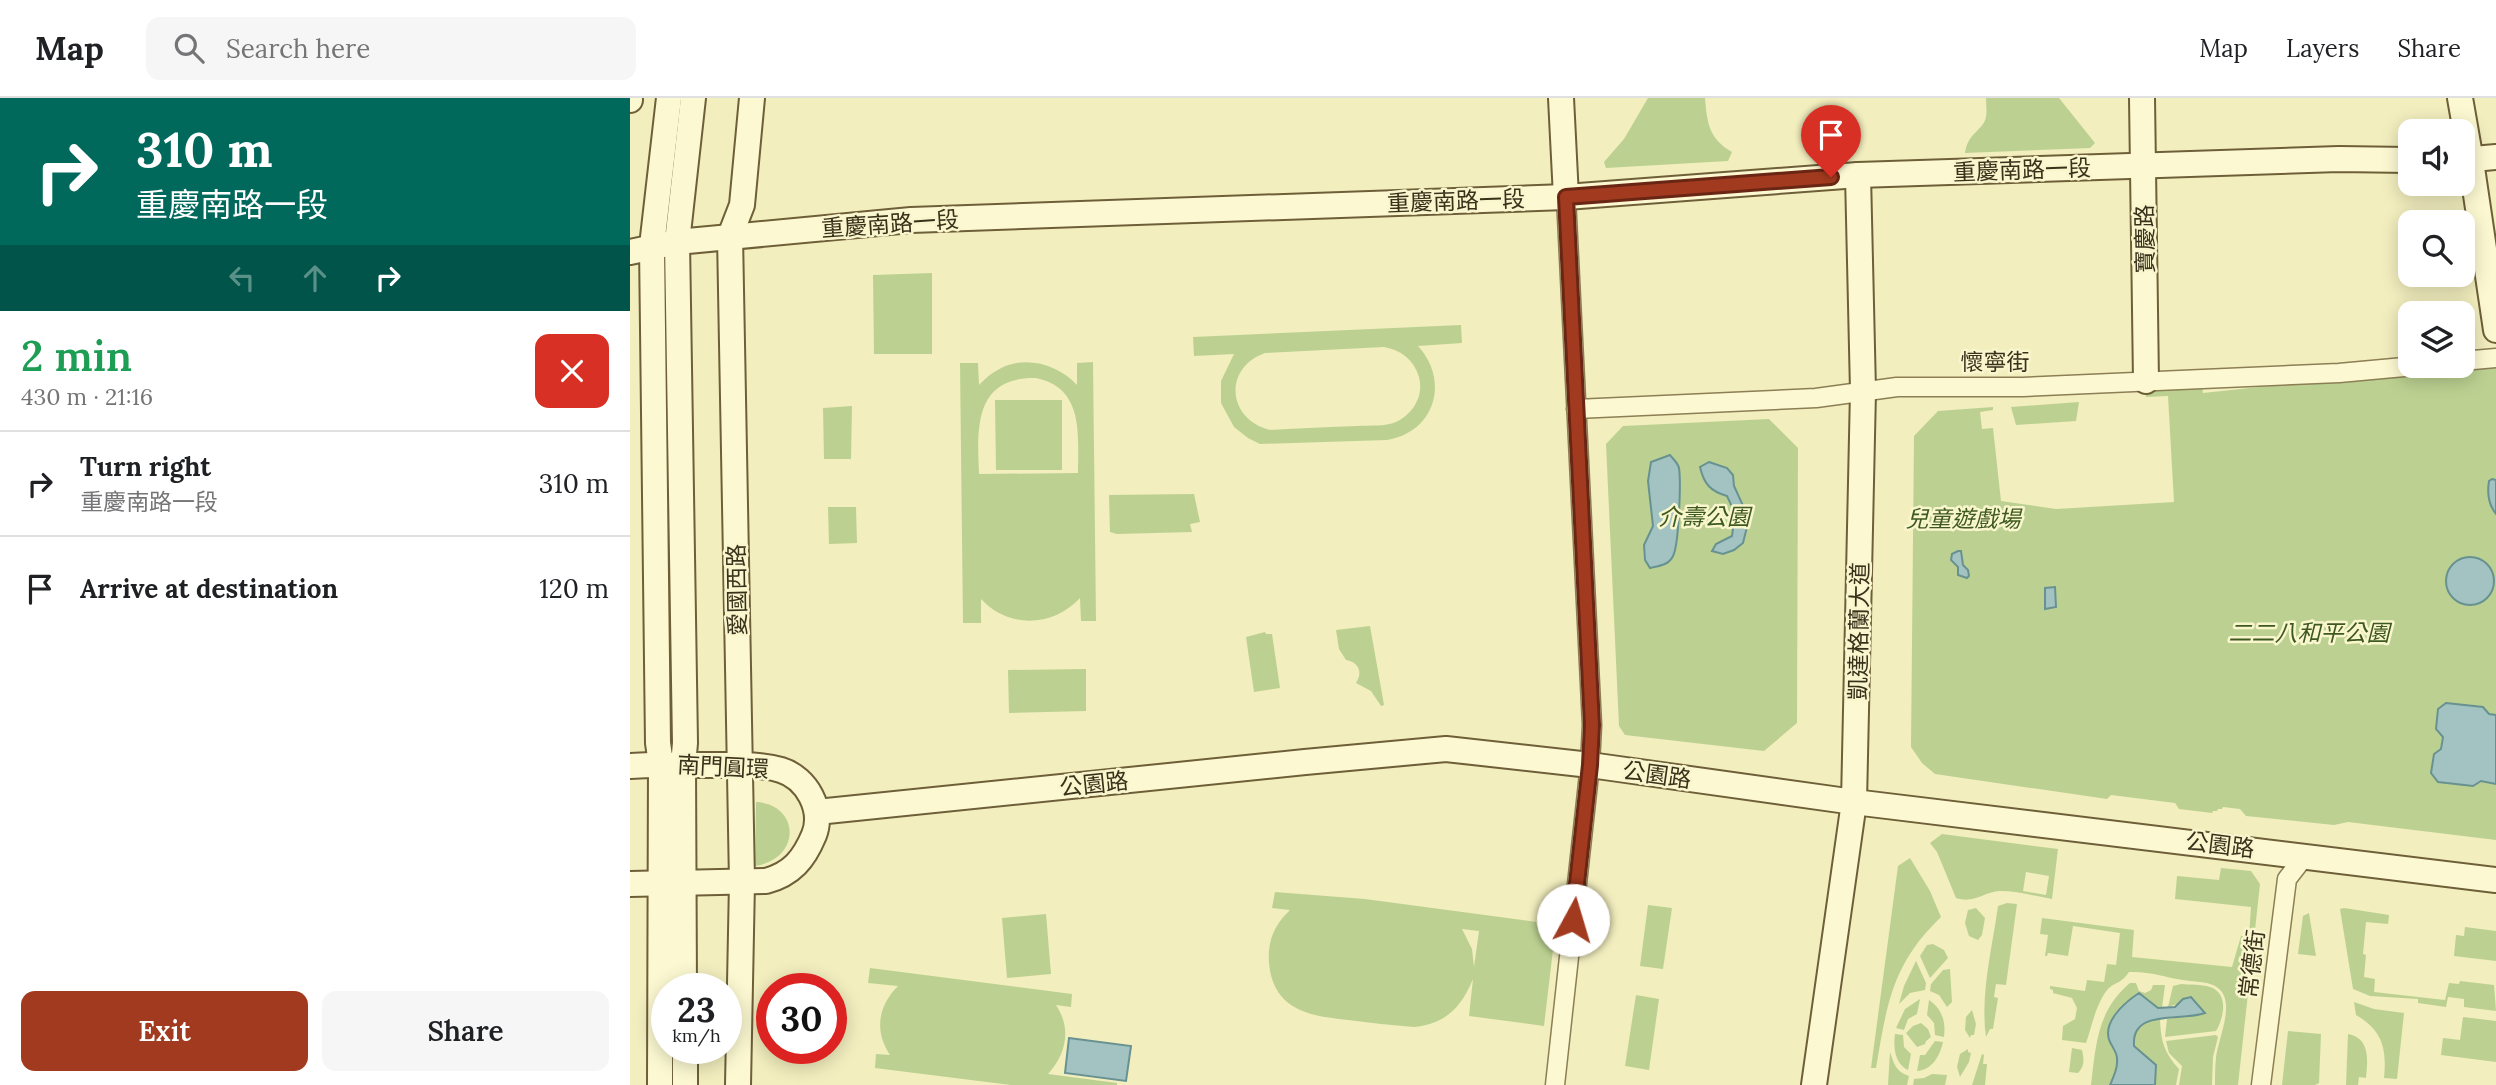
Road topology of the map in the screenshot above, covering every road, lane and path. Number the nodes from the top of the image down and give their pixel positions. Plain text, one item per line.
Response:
1 (669, 98) edge
2 (693, 98) edge
3 (752, 98) edge
4 (1561, 98) edge
5 (2142, 98) edge
6 (2460, 98) edge
7 (2462, 119) edge
8 (2496, 157) edge
9 (2475, 159) edge
10 (2398, 160) edge
11 (2143, 167) junction
12 (1858, 175) junction
13 (2473, 196) edge
14 (1566, 197) junction
15 (730, 236) junction
16 (677, 242) junction
17 (641, 249) edge
18 (2496, 331) edge
19 (2496, 358) edge
20 (2475, 360) edge
21 (2398, 368) edge
22 (2146, 381) junction
23 (1863, 391) junction
24 (1576, 409) junction
25 (672, 764) junction
26 (740, 765) junction
27 (1590, 765) junction
28 (630, 766) edge
29 (1854, 802) junction
30 (817, 812) junction
31 (2305, 856) junction
32 (2496, 880) edge
33 (742, 882) junction
34 (672, 883) junction
35 (630, 884) edge
36 (682, 973) edge
37 (685, 1064) edge
38 (660, 1085) edge
39 (685, 1085) edge
40 (738, 1085) edge
41 (1555, 1085) edge
42 (1814, 1085) edge
43 (2261, 1085) edge

1 - 17 street
2 - 16 street
3 - 15 street, 愛國西路
4 - 14 street
5 - 11 street, 寶慶路
6 - 7 street
8 - 9 street
10 - 11 street, 重慶南路一段
11 - 12 street, 重慶南路一段
11 - 22 street, 寶慶路
12 - 14 street, 重慶南路一段
12 - 23 street, 凱達格蘭大道
13 - 18 street
14 - 15 street, 重慶南路一段
14 - 24 street
15 - 16 street, 重慶南路一段
15 - 26 street, 愛國西路
16 - 17 street, 重慶南路一段
16 - 25 street
17 - 25 street
19 - 20 street
21 - 22 street, 懷寧街
22 - 23 street, 懷寧街
23 - 24 street, 懷寧街
23 - 29 street, 凱達格蘭大道
24 - 27 street
25 - 26 street, 南門圓環
25 - 28 street, 南門圓環
25 - 34 street
26 - 30 street, 南門圓環
26 - 33 street, 愛國西路
27 - 29 street, 公園路
27 - 30 street, 公園路
27 - 41 street
29 - 31 street, 公園路
29 - 42 street, 凱達格蘭大道
30 - 33 street
31 - 32 street, 公園路
31 - 43 street, 常德街
33 - 34 street
33 - 40 street, 愛國西路
34 - 35 street
34 - 36 street
34 - 38 street
37 - 39 street

